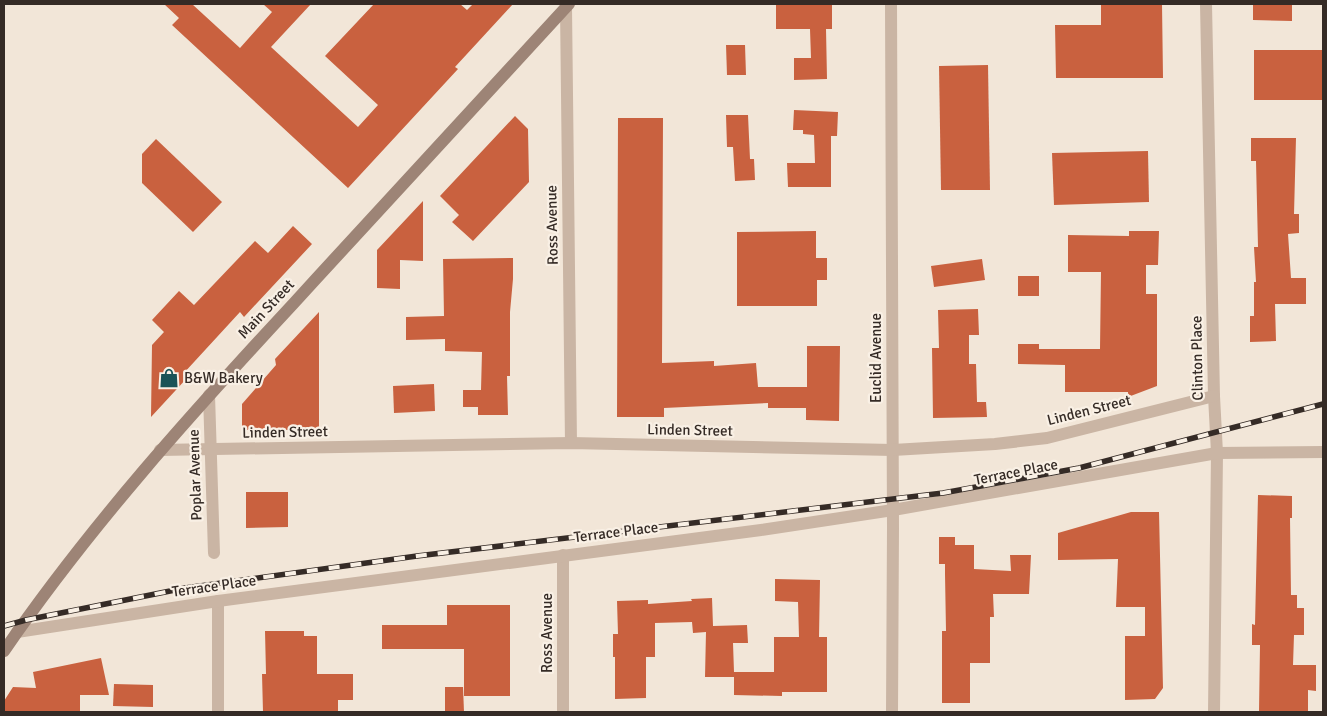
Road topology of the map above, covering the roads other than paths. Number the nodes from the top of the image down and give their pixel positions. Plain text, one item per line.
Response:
1 (891, 4) edge
2 (1206, 4) edge
3 (567, 5) edge
4 (208, 395) junction
5 (1214, 396) junction
6 (571, 443) junction
7 (160, 450) junction
8 (211, 450) junction
9 (893, 450) junction
10 (1323, 452) edge
11 (1217, 453) junction
12 (893, 510) junction
13 (214, 553) dead end
14 (563, 555) junction
15 (218, 601) junction
16 (17, 632) junction
17 (4, 651) edge
18 (218, 712) edge
19 (563, 712) edge
20 (892, 712) edge
21 (1214, 712) edge

1 - 9 street, Euclid Avenue
2 - 5 street, Clinton Place
3 - 4 main road, Main Street
3 - 6 street, Ross Avenue
4 - 7 main road, Main Street
4 - 8 street, Poplar Avenue
5 - 9 street, Linden Street
5 - 11 street, Clinton Place
6 - 8 street, Linden Street
6 - 9 street, Linden Street
7 - 8 street, Linden Street
7 - 16 main road, Main Street
8 - 13 street, Poplar Avenue
9 - 12 street, Euclid Avenue
10 - 11 street
11 - 12 street, Terrace Place
11 - 21 street, Clinton Place
12 - 14 street, Terrace Place
12 - 20 street, Euclid Avenue
14 - 15 street, Terrace Place
14 - 19 street, Ross Avenue
15 - 16 street, Terrace Place
15 - 18 street
16 - 17 main road, Main Street

